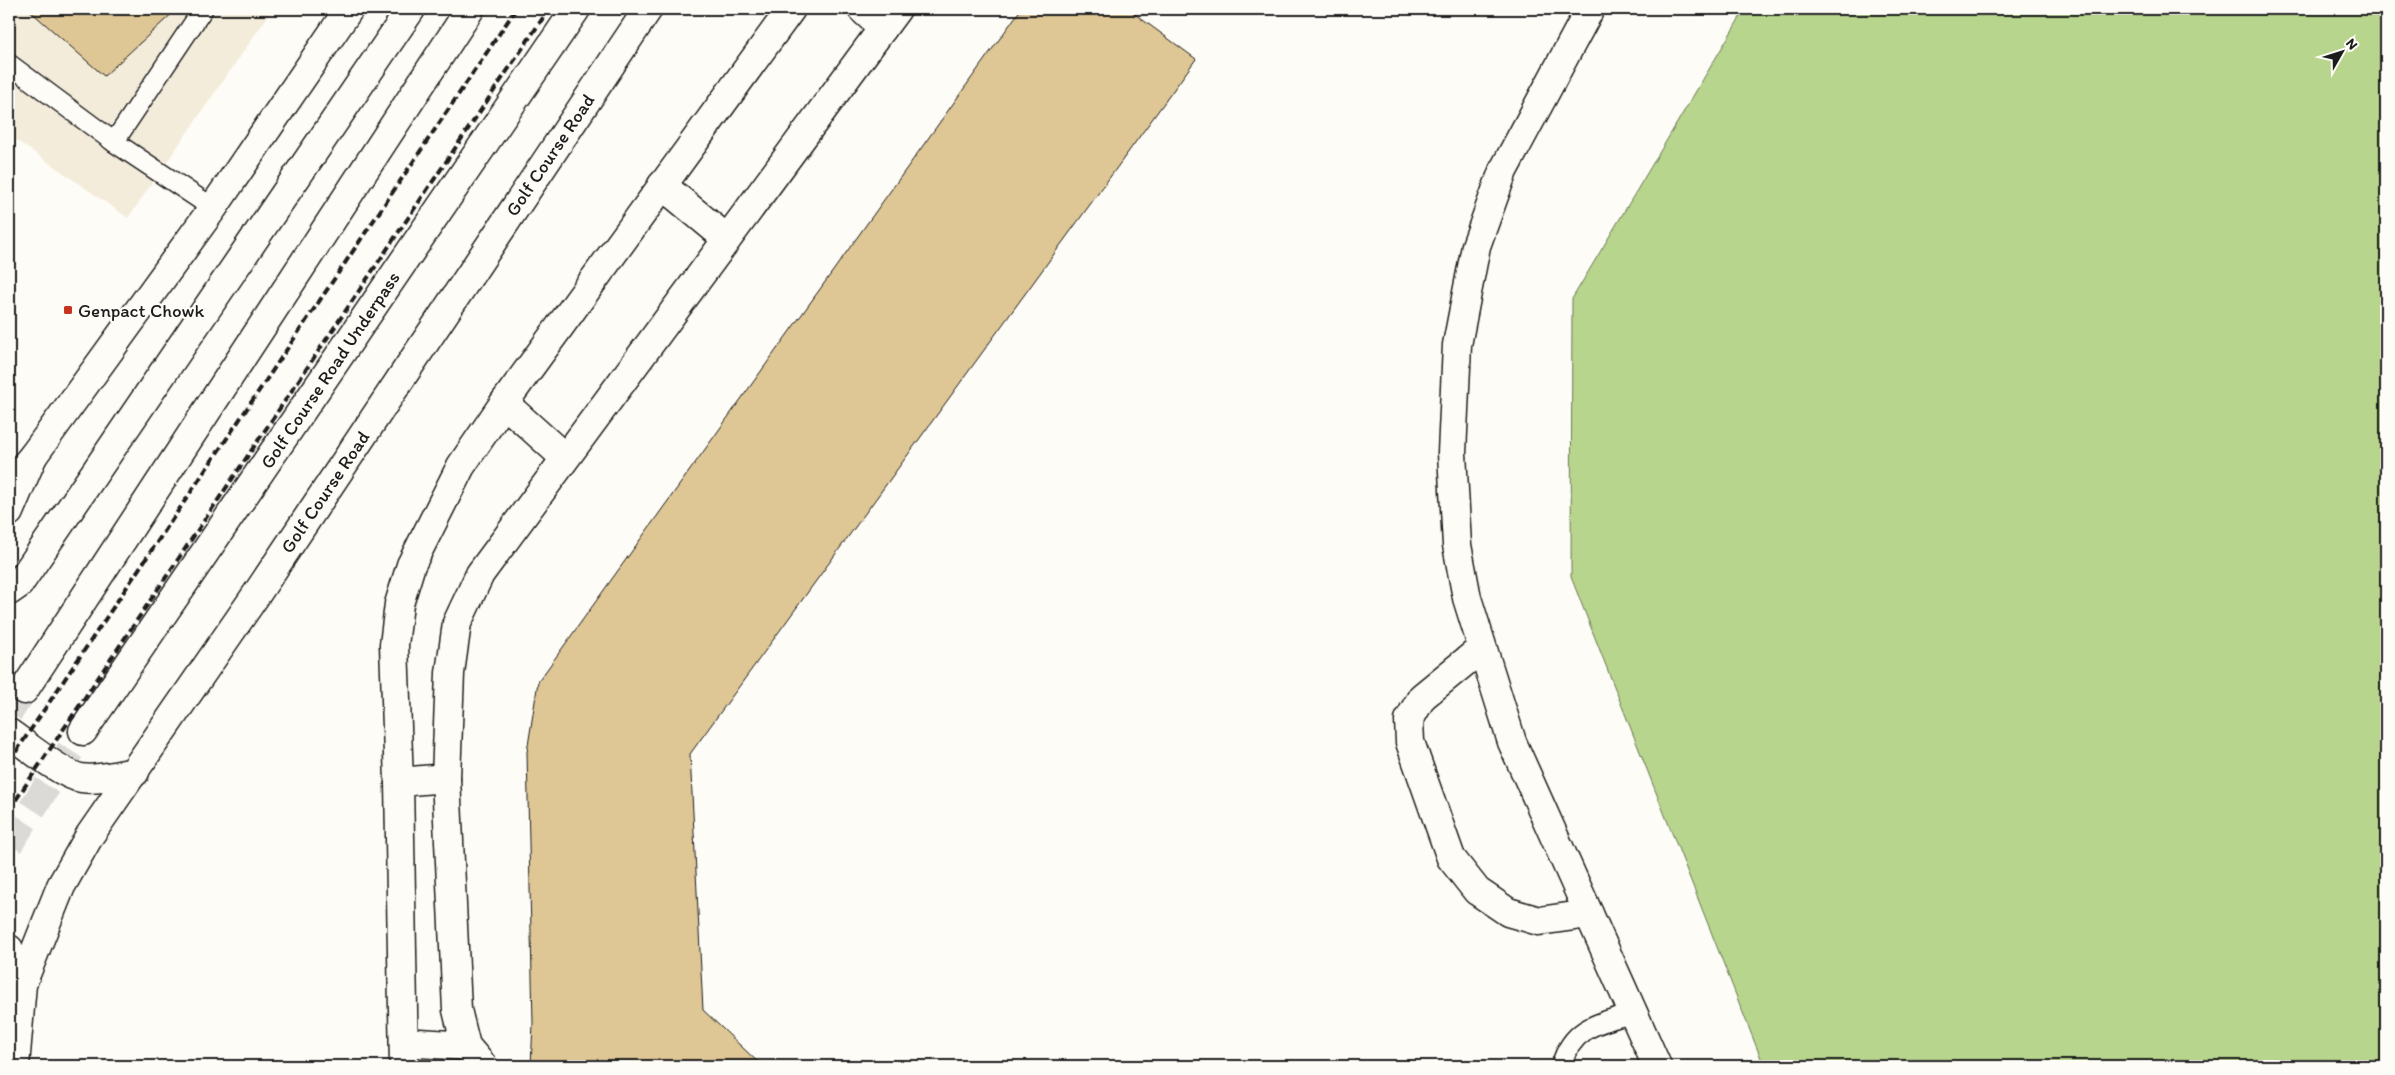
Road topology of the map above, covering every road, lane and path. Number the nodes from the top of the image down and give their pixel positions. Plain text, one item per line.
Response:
1 (202, 9) edge
2 (349, 9) edge
3 (411, 9) edge
4 (470, 9) edge
5 (576, 9) edge
6 (648, 9) edge
7 (790, 9) edge
8 (862, 9) edge
9 (1590, 9) edge
10 (890, 18) edge
11 (9, 64) edge
12 (114, 142) junction
13 (662, 185) junction
14 (213, 208) junction
15 (727, 239) junction
16 (504, 403) junction
17 (33, 456) junction
18 (565, 458) junction
19 (9, 484) edge
20 (9, 512) edge
21 (9, 591) edge
22 (1482, 648) junction
23 (24, 690) tunnel mouth
24 (83, 731) tunnel mouth
25 (9, 733) edge
26 (135, 772) junction
27 (446, 778) junction
28 (399, 782) junction
29 (1589, 914) junction
30 (9, 949) edge
31 (22, 984) junction
32 (1633, 1013) junction
33 (466, 1046) junction
34 (404, 1054) edge
35 (15, 1066) edge
36 (483, 1066) edge
37 (1561, 1066) edge
38 (1657, 1066) edge

1 - 12 lane
2 - 14 street
3 - 21 street
4 - 23 street
5 - 24 street, Golf Course Road Underpass
6 - 26 street, Golf Course Road
7 - 13 street
8 - 10 street
9 - 22 street
10 - 15 street
11 - 12 lane
12 - 14 lane
13 - 15 street
13 - 16 street
14 - 17 street
15 - 18 street
16 - 18 street
16 - 28 street
17 - 19 street
17 - 20 street
18 - 27 street
22 - 29 street
22 - 29 street
25 - 26 street
26 - 31 street, Golf Course Road
27 - 28 street
27 - 33 street
28 - 34 street
29 - 32 street
30 - 31 street
31 - 35 street
32 - 37 lane
32 - 38 street
33 - 34 street
33 - 36 street

